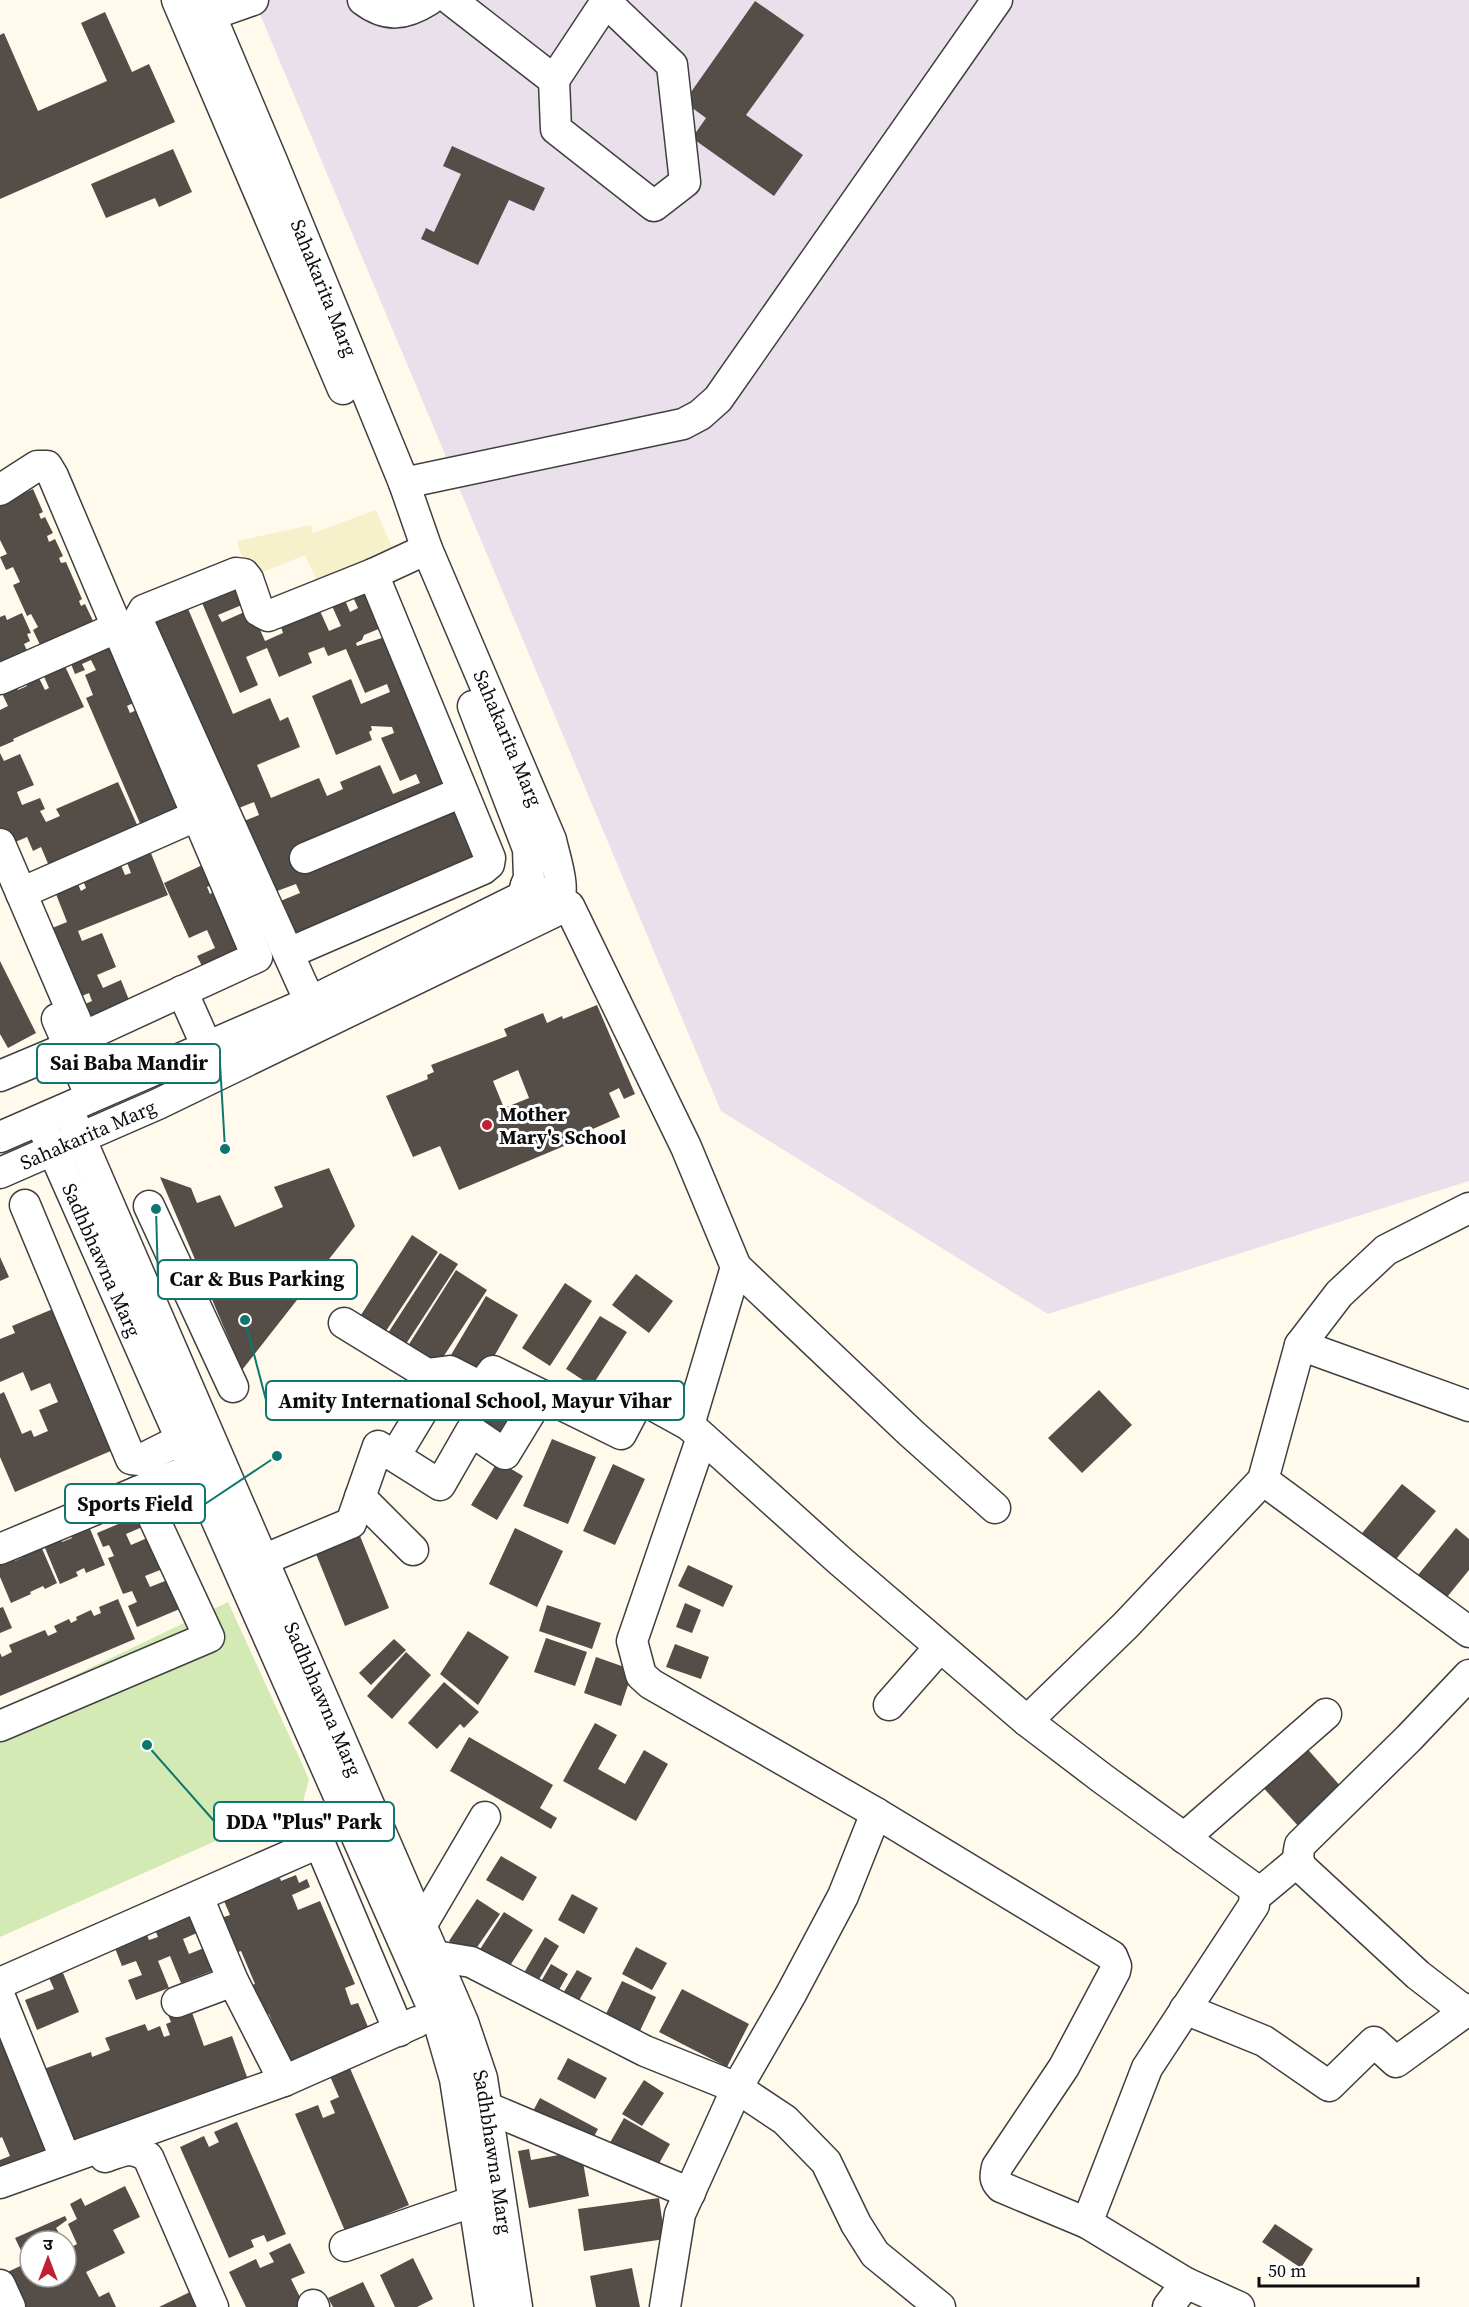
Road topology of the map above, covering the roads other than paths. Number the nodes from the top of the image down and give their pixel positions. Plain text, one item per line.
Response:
1 (177, 0) edge
2 (253, 0) edge
3 (363, 0) edge
4 (429, 0) edge
5 (451, 0) edge
6 (997, 0) edge
7 (606, 1) edge
8 (207, 8) edge
9 (554, 80) junction
10 (404, 483) junction
11 (0, 490) edge
12 (421, 551) junction
13 (373, 574) junction
14 (116, 628) junction
15 (0, 679) edge
16 (462, 792) junction
17 (196, 816) junction
18 (0, 844) edge
19 (305, 858) dead end
20 (526, 885) junction
21 (560, 889) junction
22 (10, 891) edge
23 (289, 953) junction
24 (182, 991) junction
25 (310, 1002) junction
26 (69, 1047) junction
27 (207, 1047) junction
28 (0, 1076) edge
29 (79, 1102) junction
30 (39, 1120) junction
31 (0, 1137) edge
32 (80, 1138) junction
33 (53, 1150) junction
34 (0, 1173) edge
35 (25, 1205) dead end
36 (149, 1206) dead end
37 (1469, 1208) edge
38 (164, 1239) junction
39 (130, 1253) junction
40 (736, 1267) junction
41 (344, 1323) dead end
42 (1300, 1345) junction
43 (233, 1387) dead end
44 (542, 1395) junction
45 (1469, 1406) edge
46 (424, 1408) dead end
47 (696, 1431) junction
48 (180, 1440) junction
49 (395, 1456) junction
50 (194, 1468) junction
51 (1263, 1480) junction
52 (137, 1492) junction
53 (360, 1497) junction
54 (995, 1508) dead end
55 (0, 1549) edge
56 (414, 1550) dead end
57 (262, 1560) junction
58 (1469, 1632) edge
59 (940, 1647) junction
60 (1469, 1675) edge
61 (889, 1705) dead end
62 (1326, 1714) dead end
63 (1028, 1721) junction
64 (0, 1726) edge
65 (876, 1813) junction
66 (485, 1818) dead end
67 (1184, 1838) junction
68 (1298, 1861) junction
69 (1257, 1894) junction
70 (198, 1897) junction
71 (421, 1926) junction
72 (435, 1956) junction
73 (233, 1981) junction
74 (0, 1983) edge
75 (0, 1997) edge
76 (177, 2001) dead end
77 (1185, 2008) junction
78 (1467, 2011) edge
79 (435, 2013) junction
80 (399, 2031) junction
81 (284, 2081) junction
82 (737, 2088) junction
83 (486, 2107) junction
84 (65, 2158) junction
85 (0, 2183) edge
86 (690, 2193) junction
87 (0, 2201) edge
88 (474, 2201) junction
89 (1087, 2223) junction
90 (345, 2246) dead end
91 (1186, 2283) junction
92 (0, 2285) edge
93 (10, 2307) edge
94 (213, 2307) edge
95 (490, 2307) edge
96 (517, 2307) edge
97 (666, 2307) edge
98 (940, 2307) edge
99 (1168, 2307) edge
100 (1239, 2307) edge

1 - 12 street, Sahakarita Marg
2 - 8 street
3 - 4 street
5 - 9 street
6 - 10 street
7 - 9 street
7 - 9 street
8 - 10 street, Sahakarita Marg
10 - 12 street, Sahakarita Marg
11 - 14 street
12 - 13 street
12 - 20 street, Sahakarita Marg
12 - 21 street, Sahakarita Marg
13 - 16 street
13 - 23 street
14 - 15 street
14 - 17 street
16 - 19 street
16 - 23 street
17 - 22 street
17 - 24 street
18 - 22 street
20 - 21 street
20 - 25 street, Sahakarita Marg
21 - 32 street, Sahakarita Marg
21 - 40 street
22 - 24 street
22 - 26 street, Sadhbhawna Marg
23 - 25 street
24 - 27 street
25 - 27 street, Sahakarita Marg
26 - 28 street
26 - 29 street, Sadhbhawna Marg
27 - 29 street, Sahakarita Marg
29 - 30 street, Sahakarita Marg
29 - 32 street, Sadhbhawna Marg
30 - 31 street, Sahakarita Marg
30 - 33 street, Sadhbhawna Marg
32 - 33 street, Sahakarita Marg
32 - 39 street, Sadhbhawna Marg
33 - 34 street, Sahakarita Marg
33 - 48 street, Sadhbhawna Marg
35 - 48 street
36 - 38 street
37 - 42 street
38 - 39 street
38 - 43 street
39 - 57 street, Sadhbhawna Marg
40 - 47 street
40 - 54 street
41 - 44 street
42 - 45 street
42 - 51 street
44 - 47 street
44 - 49 street
46 - 49 street
47 - 59 street
47 - 65 street
48 - 50 street, Sadhbhawna Marg
49 - 53 street
50 - 52 street
50 - 79 street, Sadhbhawna Marg
51 - 58 street
51 - 63 street
52 - 55 street
52 - 64 street
53 - 56 street
53 - 57 street
57 - 71 street, Sadhbhawna Marg
59 - 61 street
59 - 63 street
60 - 68 street
62 - 67 street
63 - 67 street
65 - 82 street
65 - 89 street
66 - 71 street
67 - 69 street
68 - 69 street
68 - 78 street
69 - 77 street
70 - 73 street
70 - 74 street
70 - 80 street
71 - 72 street, Sadhbhawna Marg
72 - 82 street
72 - 83 street, Sadhbhawna Marg
73 - 76 street
73 - 81 street
75 - 84 street
77 - 78 street
77 - 89 street
79 - 80 street
79 - 88 street, Sadhbhawna Marg
80 - 81 street
81 - 84 street
82 - 86 street
82 - 98 street
83 - 86 street
83 - 96 street, Sadhbhawna Marg
84 - 85 street
86 - 97 street
87 - 94 street
88 - 90 street
88 - 95 street, Sadhbhawna Marg
89 - 91 street
91 - 99 street
91 - 100 street
92 - 93 street

